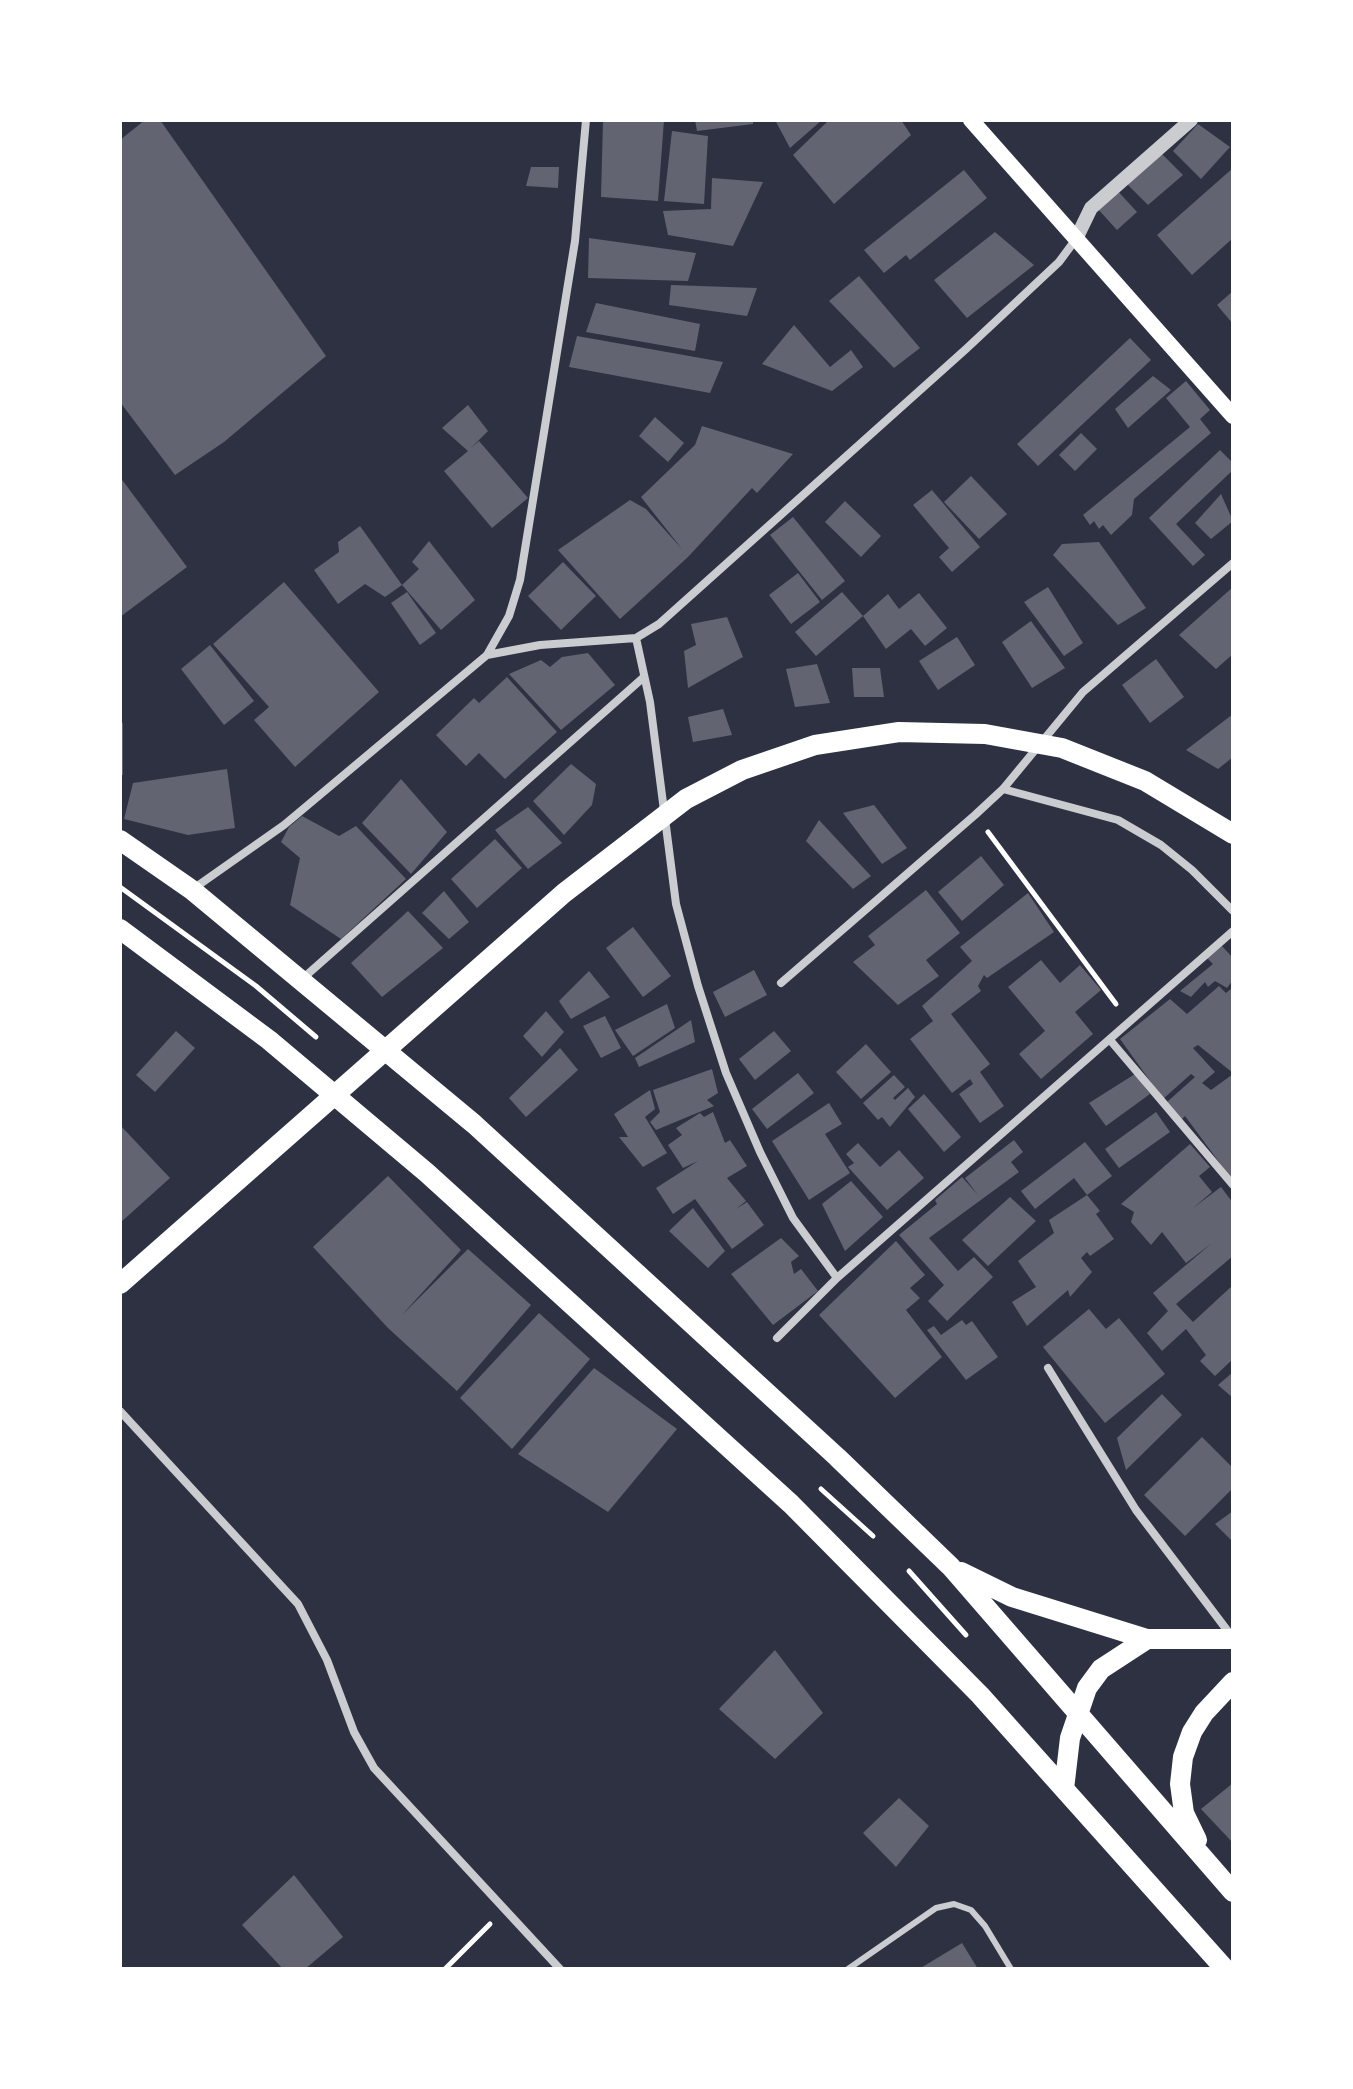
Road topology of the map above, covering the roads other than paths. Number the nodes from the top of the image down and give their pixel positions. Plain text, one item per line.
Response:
1 (586, 120) edge
2 (971, 120) edge
3 (1191, 120) edge
4 (1076, 239) junction
5 (1233, 416) edge
6 (1233, 563) edge
7 (636, 638) junction
8 (487, 655) junction
9 (644, 677) junction
10 (1003, 789) junction
11 (1233, 834) edge
12 (120, 840) edge
13 (192, 890) junction
14 (1233, 911) edge
15 (120, 929) edge
16 (1233, 931) edge
17 (301, 980) junction
18 (781, 983) dead end
19 (1110, 1040) junction
20 (1233, 1185) edge
21 (837, 1278) junction
22 (120, 1284) edge
23 (777, 1338) dead end
24 (1048, 1368) dead end
25 (120, 1411) edge
26 (951, 1567) junction
27 (1147, 1639) junction
28 (1233, 1639) edge
29 (1233, 1682) edge
30 (1077, 1712) junction
31 (1064, 1789) junction
32 (1209, 1865) junction
33 (1233, 1892) edge
34 (560, 1969) edge
35 (848, 1969) edge
36 (1011, 1969) edge
37 (1225, 1969) edge

1 - 8 street
2 - 4 main road
3 - 4 street
4 - 5 main road
4 - 7 street
6 - 10 street
7 - 8 street
7 - 9 street
8 - 13 street
9 - 17 street
9 - 21 street
10 - 14 street
10 - 18 street
11 - 22 main road
12 - 13 main road
13 - 17 main road
15 - 31 main road
16 - 19 street
17 - 26 main road
19 - 20 street
19 - 21 street
21 - 23 street
24 - 28 street
25 - 34 street
26 - 27 main road
26 - 30 main road
27 - 28 main road
27 - 30 main road
29 - 32 main road
30 - 31 main road
30 - 32 main road
31 - 37 main road
32 - 33 main road
35 - 36 lane

